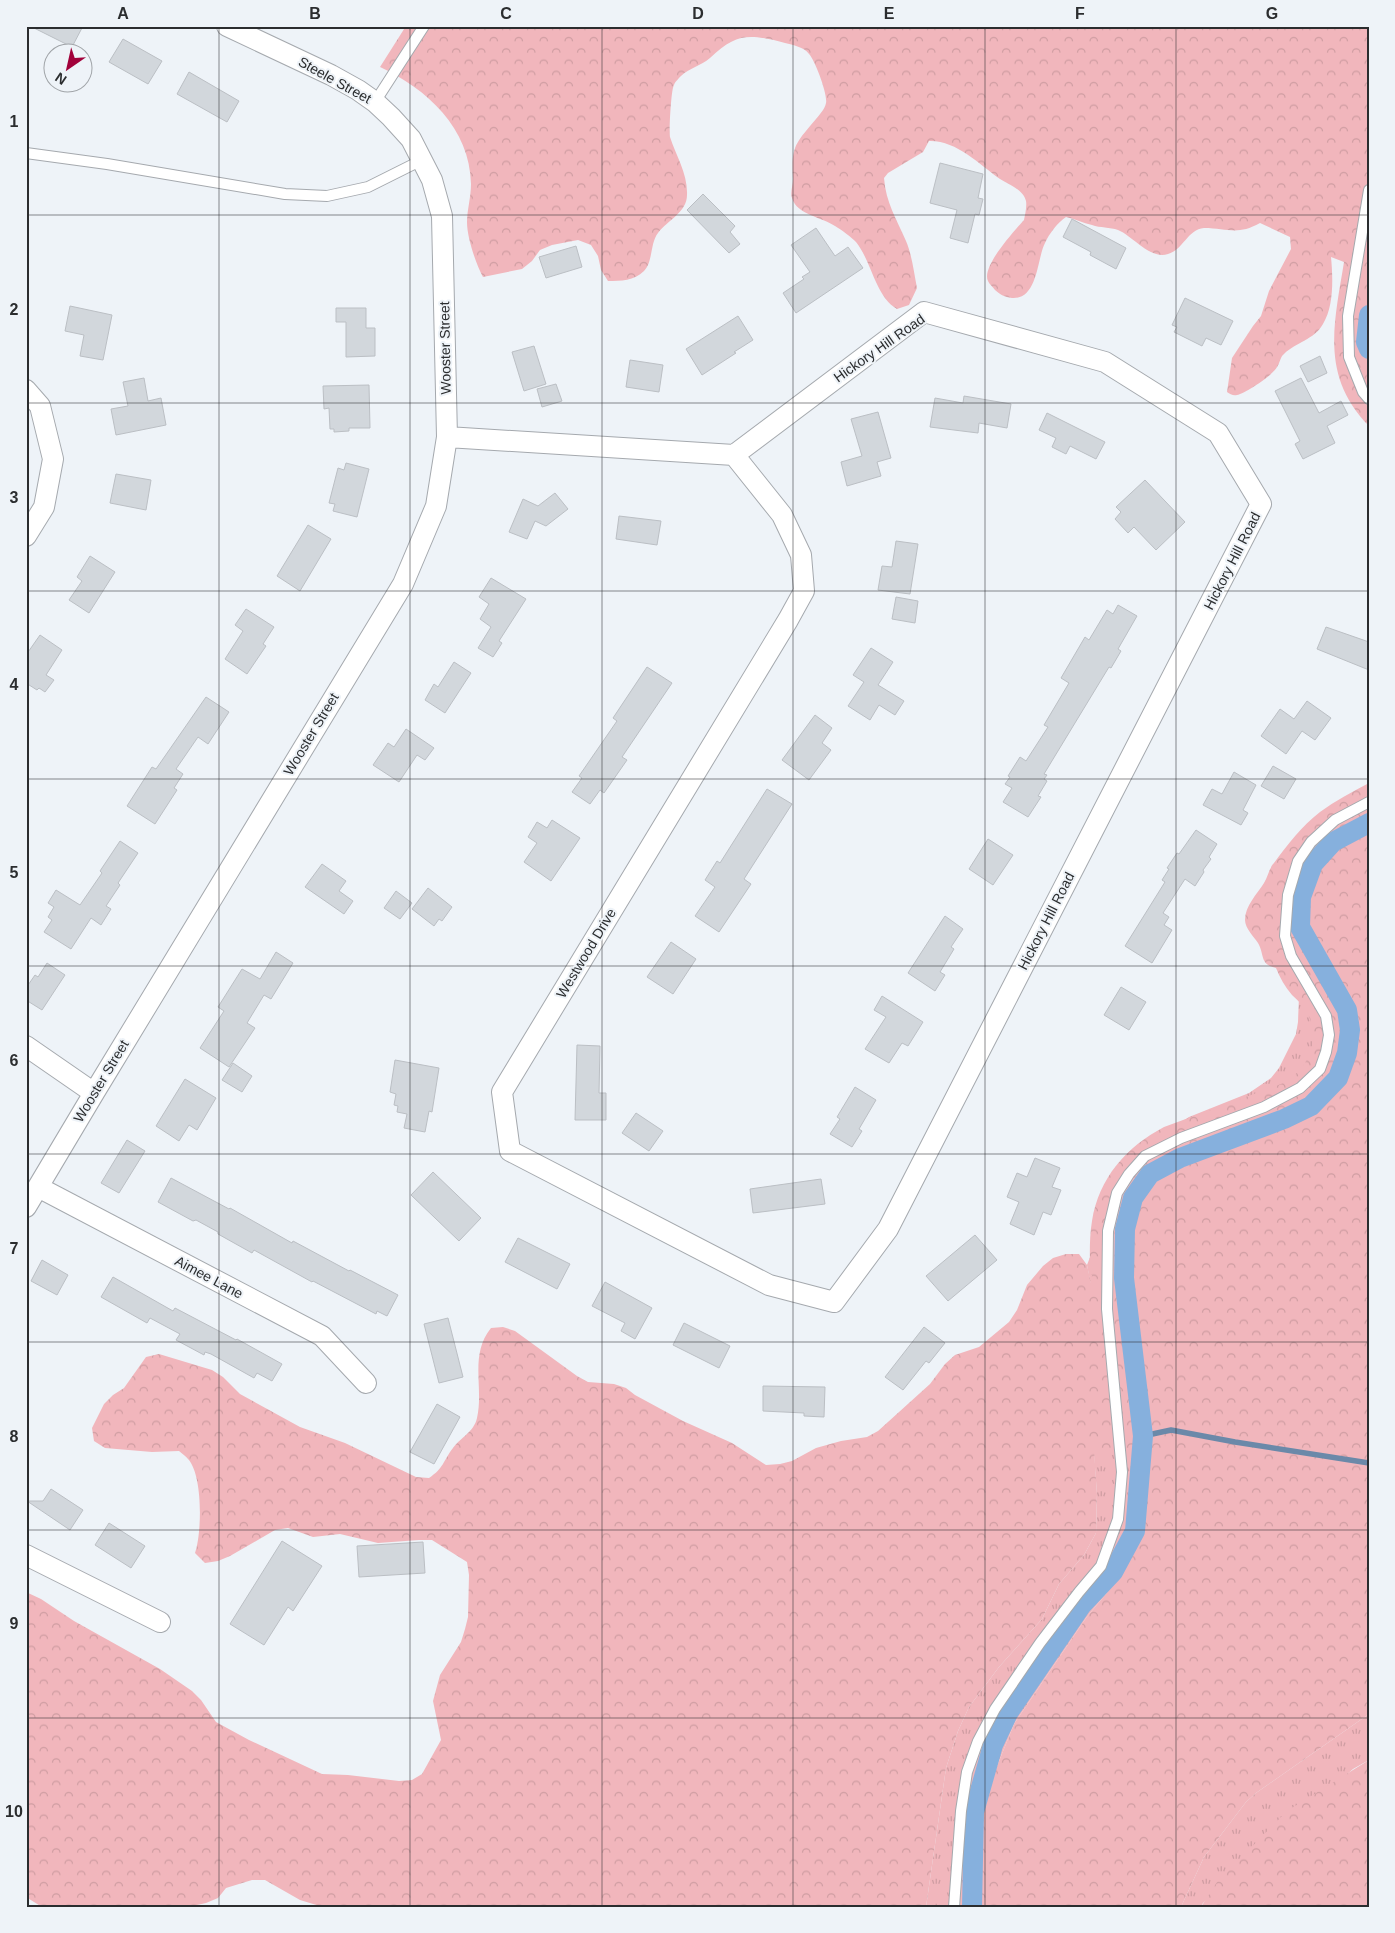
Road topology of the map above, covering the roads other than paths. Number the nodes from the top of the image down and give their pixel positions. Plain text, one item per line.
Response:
1 (227, 26) edge
2 (424, 26) edge
3 (375, 102) junction
4 (26, 153) edge
5 (422, 160) junction
6 (1369, 190) edge
7 (442, 216) joint
8 (26, 390) edge
9 (1369, 399) edge
10 (447, 437) junction
11 (734, 455) junction
12 (26, 536) edge
13 (1369, 802) edge
14 (26, 1046) edge
15 (94, 1093) junction
16 (38, 1187) junction
17 (26, 1207) edge
18 (834, 1302) joint
19 (366, 1383) dead end
20 (26, 1556) edge
21 (160, 1622) dead end
22 (954, 1907) edge

1 - 3 street, Steele Street
2 - 3 lane
3 - 5 street, Steele Street
4 - 5 lane
5 - 7 street, Steele Street
6 - 9 lane
7 - 10 street, Wooster Street
8 - 12 street
10 - 11 street
10 - 15 street, Wooster Street
11 - 18 street, Westwood Drive
11 - 18 street, Hickory Hill Road
13 - 22 lane
14 - 15 street
15 - 16 street, Wooster Street
16 - 17 street, Wooster Street
16 - 19 street, Aimee Lane
20 - 21 street

